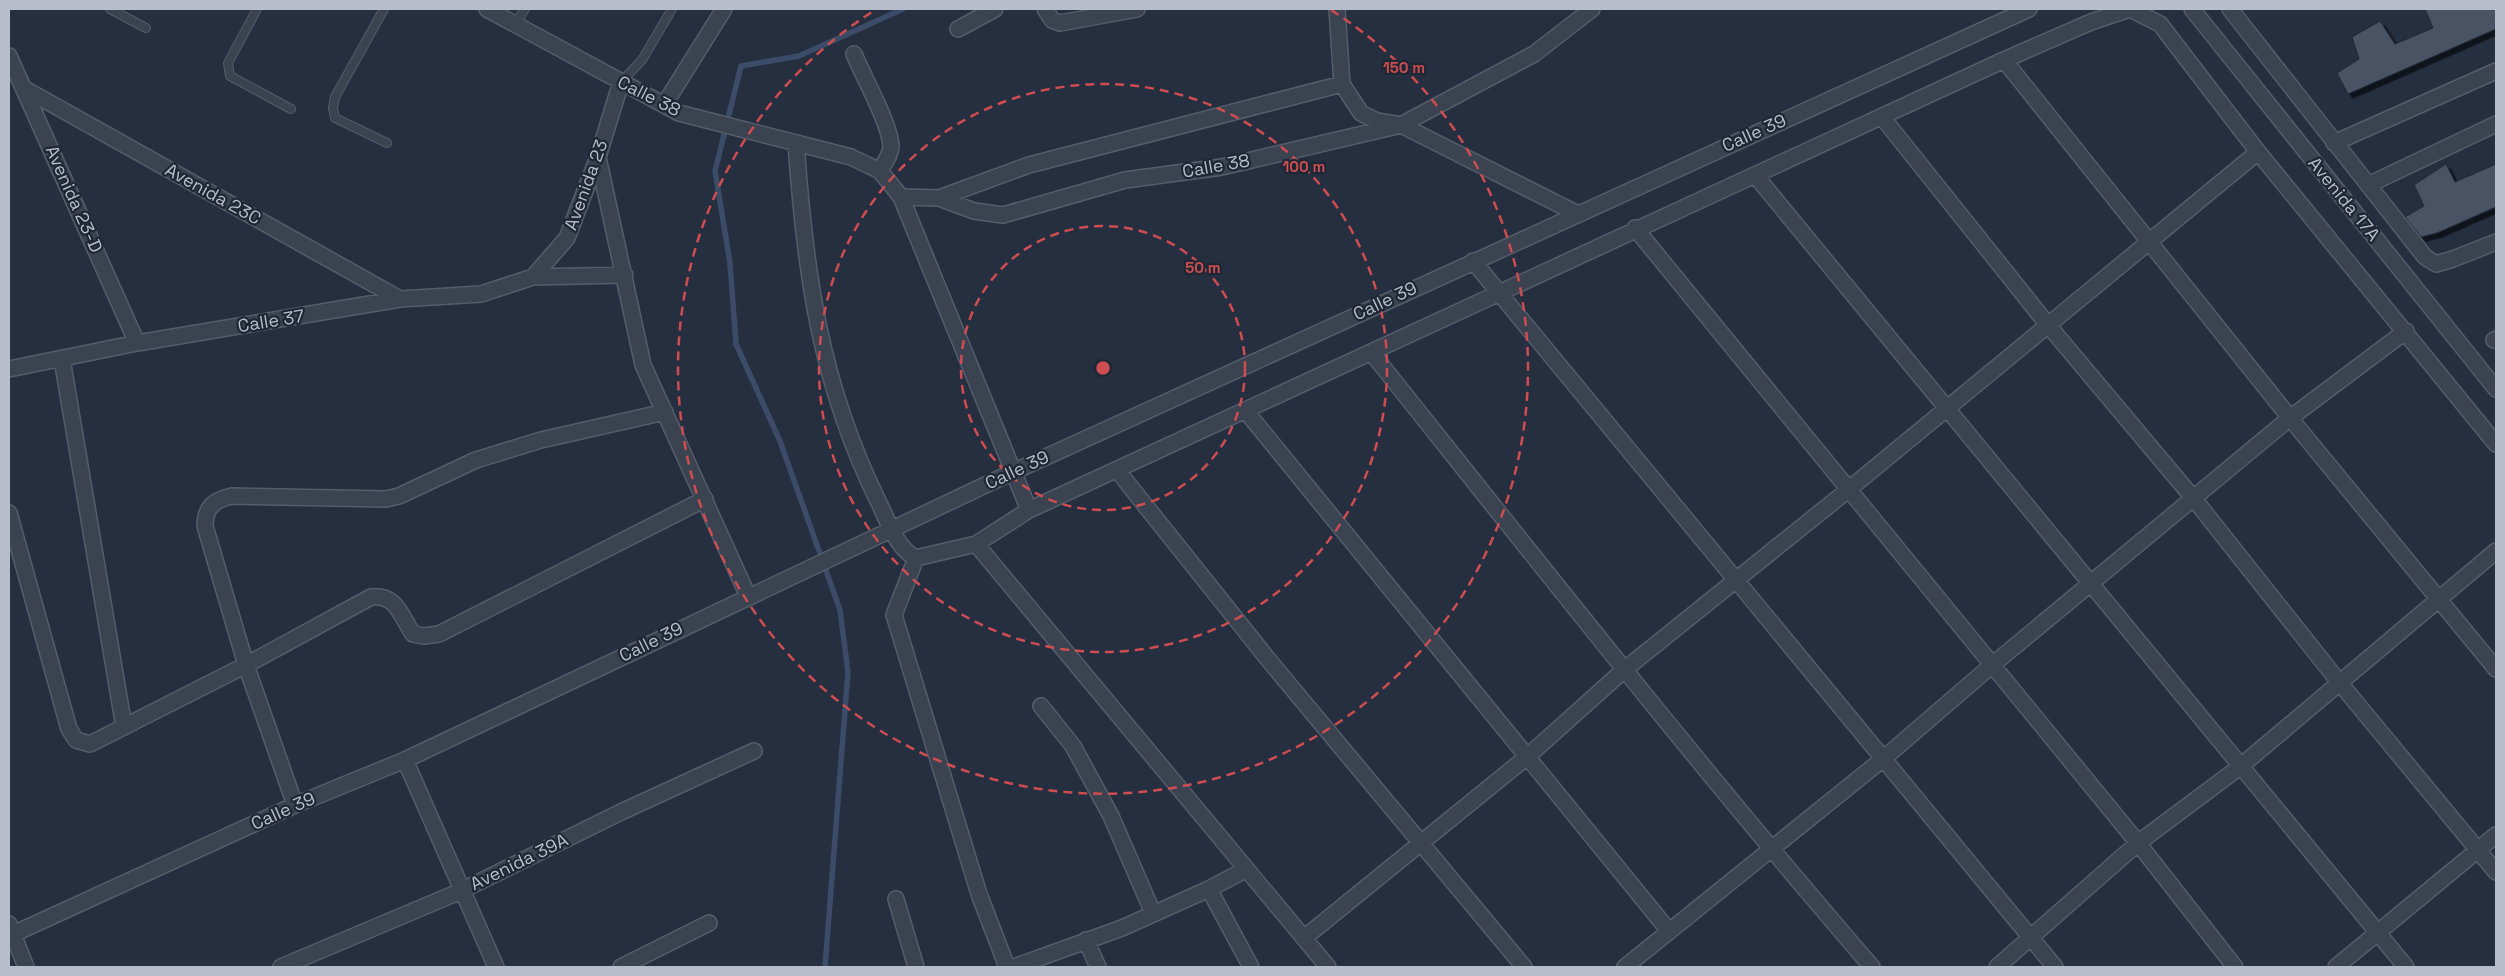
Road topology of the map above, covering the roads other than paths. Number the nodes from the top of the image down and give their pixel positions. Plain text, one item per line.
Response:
1 (110, 9) edge
2 (257, 9) edge
3 (384, 9) edge
4 (487, 9) edge
5 (525, 9) edge
6 (672, 9) edge
7 (724, 9) edge
8 (995, 9) edge
9 (1045, 9) edge
10 (1137, 9) edge
11 (1338, 9) edge
12 (1592, 9) edge
13 (2029, 9) edge
14 (2192, 9) edge
15 (2230, 9) edge
16 (1120, 10) edge
17 (515, 24) junction
18 (146, 28) dead end
19 (958, 29) dead end
20 (854, 54) dead end
21 (9, 56) edge
22 (2004, 60) junction
23 (2496, 71) edge
24 (621, 82) junction
25 (1342, 84) junction
26 (25, 89) junction
27 (664, 105) junction
28 (291, 109) dead end
29 (1882, 117) junction
30 (2496, 124) edge
31 (1402, 125) junction
32 (796, 142) junction
33 (387, 143) dead end
34 (2334, 143) junction
35 (2258, 152) junction
36 (598, 158) junction
37 (880, 171) junction
38 (1755, 175) junction
39 (2368, 185) junction
40 (901, 197) junction
41 (939, 198) junction
42 (1578, 214) junction
43 (1635, 228) junction
44 (2150, 241) junction
45 (2496, 242) edge
46 (1474, 261) junction
47 (625, 275) junction
48 (532, 277) junction
49 (1499, 292) junction
50 (400, 299) junction
51 (2048, 325) junction
52 (2406, 331) junction
53 (137, 343) junction
54 (1371, 352) junction
55 (62, 359) junction
56 (9, 369) edge
57 (2496, 389) edge
58 (1947, 409) junction
59 (1245, 410) junction
60 (665, 412) junction
61 (2290, 418) junction
62 (2496, 444) edge
63 (1117, 470) junction
64 (1015, 471) junction
65 (1848, 490) junction
66 (705, 499) junction
67 (2194, 499) junction
68 (1029, 510) junction
69 (9, 512) edge
70 (891, 529) junction
71 (976, 544) junction
72 (2496, 551) edge
73 (916, 558) junction
74 (1736, 580) junction
75 (2091, 584) junction
76 (748, 596) junction
77 (2439, 600) junction
78 (246, 665) junction
79 (1991, 666) junction
80 (2496, 669) edge
81 (1624, 670) junction
82 (2339, 682) junction
83 (1041, 706) dead end
84 (124, 727) junction
85 (754, 751) dead end
86 (1528, 756) junction
87 (1883, 759) junction
88 (405, 760) junction
89 (2241, 766) junction
90 (296, 805) junction
91 (2496, 835) edge
92 (1421, 843) junction
93 (2138, 843) junction
94 (1770, 849) junction
95 (2478, 849) junction
96 (1246, 870) junction
97 (2496, 872) edge
98 (1209, 889) junction
99 (461, 891) junction
100 (896, 899) dead end
101 (1153, 913) junction
102 (710, 923) dead end
103 (1669, 931) junction
104 (10, 932) edge
105 (2379, 932) junction
106 (2030, 937) junction
107 (1304, 938) junction
108 (1086, 940) junction
109 (26, 967) edge
110 (281, 967) edge
111 (496, 967) edge
112 (621, 967) edge
113 (916, 967) edge
114 (1007, 967) edge
115 (1014, 967) edge
116 (1098, 967) edge
117 (1251, 967) edge
118 (1328, 967) edge
119 (1524, 967) edge
120 (1625, 967) edge
121 (1872, 967) edge
122 (1997, 967) edge
123 (2055, 967) edge
124 (2235, 967) edge
125 (2336, 967) edge
126 (2406, 967) edge

1 - 18 lane
2 - 28 lane
3 - 33 lane
4 - 17 street, Calle 38
5 - 17 lane
6 - 24 lane
7 - 27 street
8 - 19 street
9 - 16 street
10 - 16 street
11 - 25 street
12 - 31 street, Calle 38
13 - 42 street, Calle 39
14 - 57 street, Avenida 17A
15 - 34 street
17 - 24 street, Calle 38
20 - 37 street
21 - 26 street, Avenida 23-D
22 - 29 street
22 - 35 street
22 - 44 street
23 - 34 street
24 - 27 street, Calle 38
24 - 36 street, Avenida 23
25 - 31 street
25 - 41 street
26 - 50 street, Avenida 23C
26 - 53 street, Avenida 23-D
27 - 32 street, Calle 38
29 - 38 street
29 - 51 street
30 - 39 street
31 - 41 street, Calle 38
31 - 42 street
32 - 37 street, Calle 38
32 - 70 street
34 - 39 street
35 - 44 street
35 - 52 street
36 - 47 street
36 - 48 street, Avenida 23
37 - 40 street
38 - 43 street
38 - 58 street
39 - 45 street
40 - 41 street, Calle 38
40 - 64 street
42 - 46 street, Calle 39
43 - 49 street
43 - 65 street
44 - 51 street
44 - 61 street
46 - 49 street
46 - 64 street, Calle 39
47 - 48 street
47 - 60 street
48 - 50 street, Calle 37
49 - 54 street
49 - 74 street
50 - 53 street, Calle 37
51 - 58 street
51 - 67 street
52 - 61 street
52 - 62 street
53 - 55 street, Calle 37
54 - 59 street
54 - 81 street
55 - 56 street, Calle 37
55 - 84 street
58 - 65 street
58 - 75 street
59 - 63 street
59 - 86 street
60 - 66 street
60 - 78 street
61 - 67 street
61 - 77 street
63 - 68 street
63 - 92 street
64 - 68 street
64 - 70 street, Calle 39
65 - 74 street
65 - 79 street
66 - 76 street
66 - 78 street
67 - 75 street
67 - 82 street
68 - 71 street
69 - 84 street
70 - 73 street
70 - 76 street, Calle 39
71 - 73 street
71 - 96 street
72 - 77 street
73 - 114 street
74 - 81 street
74 - 87 street
75 - 79 street
75 - 89 street
76 - 88 street, Calle 39
77 - 80 street
77 - 82 street
78 - 84 street
78 - 90 street
79 - 87 street
79 - 93 street
81 - 86 street
81 - 94 street
82 - 89 street
82 - 95 street
83 - 101 street
85 - 99 street, Avenida 39A
86 - 92 street
86 - 103 street
87 - 94 street
87 - 106 street
88 - 90 street, Calle 39
88 - 99 street
89 - 93 street
89 - 105 street
90 - 104 street, Calle 39
91 - 95 street
92 - 107 street
92 - 119 street
93 - 106 street
93 - 124 street
94 - 103 street
94 - 121 street
95 - 97 street
95 - 105 street
96 - 98 street
96 - 107 street
98 - 101 street
98 - 117 street
99 - 110 street, Avenida 39A
99 - 111 street
100 - 113 street
101 - 108 street
102 - 112 street
103 - 120 street
104 - 109 street
105 - 125 street
105 - 126 street
106 - 122 street
106 - 123 street
107 - 118 street
108 - 115 street
108 - 116 street

